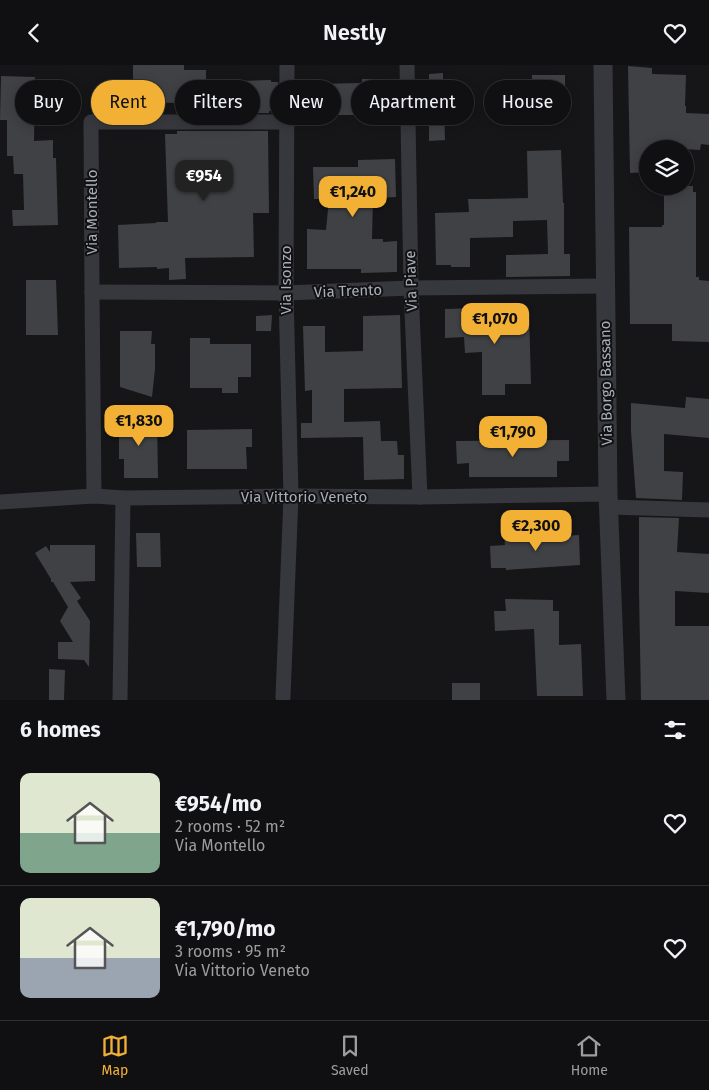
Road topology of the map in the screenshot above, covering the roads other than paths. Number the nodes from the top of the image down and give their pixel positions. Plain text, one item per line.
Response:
1 (287, 65) edge
2 (407, 65) edge
3 (602, 65) edge
4 (287, 80) edge
5 (270, 122) edge
6 (286, 125) edge
7 (605, 286) junction
8 (411, 288) junction
9 (92, 292) junction
10 (286, 293) junction
11 (94, 496) junction
12 (291, 496) junction
13 (420, 497) junction
14 (123, 498) junction
15 (608, 501) junction
16 (0, 503) edge
17 (709, 510) edge
18 (283, 697) dead end
19 (120, 700) edge
20 (616, 700) edge

1 - 4 street, Via Isonzo
2 - 8 street, Via Piave
3 - 7 street, Via Borgo Bassano
5 - 9 street, Via Montello
6 - 10 street, Via Isonzo
7 - 8 street, Via Trento
7 - 15 street, Via Borgo Bassano
8 - 10 street, Via Trento
8 - 13 street, Via Piave
9 - 10 street, Via Trento
9 - 11 street, Via Montello
10 - 12 street, Via Isonzo
11 - 14 street, Via Vittorio Veneto
11 - 16 street, Via Vittorio Veneto
12 - 13 street, Via Vittorio Veneto
12 - 14 street, Via Vittorio Veneto
12 - 18 street, Via Isonzo
13 - 15 street, Via Vittorio Veneto
14 - 19 street
15 - 17 street, Via Vittorio Veneto
15 - 20 street, Via Borgo Bassano

